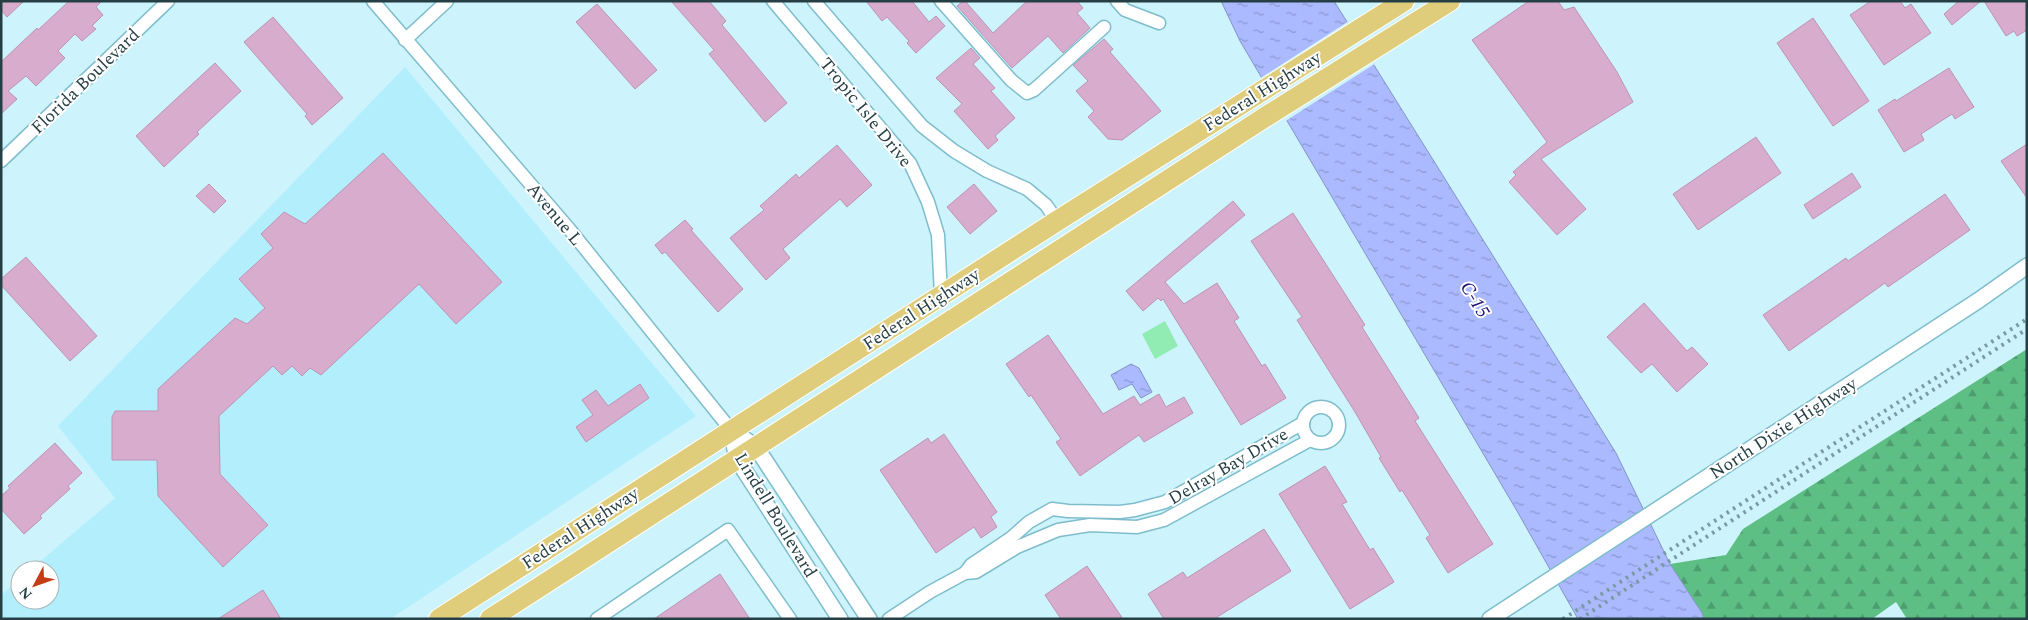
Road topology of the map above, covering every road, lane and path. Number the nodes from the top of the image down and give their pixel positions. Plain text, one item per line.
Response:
1 (168, 1) edge
2 (373, 1) edge
3 (447, 1) edge
4 (774, 1) edge
5 (814, 1) edge
6 (942, 1) edge
7 (1117, 1) edge
8 (1404, 1) edge
9 (1450, 1) edge
10 (1377, 18) junction
11 (1160, 23) dead end
12 (1104, 27) dead end
13 (1391, 37) junction
14 (405, 40) junction
15 (1, 162) edge
16 (1108, 189) junction
17 (1057, 221) junction
18 (1088, 233) junction
19 (2027, 266) edge
20 (1035, 267) junction
21 (941, 295) junction
22 (1303, 423) junction
23 (731, 430) junction
24 (1310, 440) junction
25 (756, 447) junction
26 (738, 459) junction
27 (965, 574) junction
28 (439, 619) edge
29 (490, 619) edge
30 (597, 619) edge
31 (790, 619) edge
32 (840, 619) edge
33 (869, 619) edge
34 (889, 619) edge
35 (1490, 619) edge

1 - 15 street, Florida Boulevard
2 - 14 street, Avenue L
3 - 14 street
4 - 21 street, Tropic Isle Drive
5 - 17 street
6 - 12 street
7 - 11 street
8 - 10 main road, Federal Highway
9 - 13 main road, Federal Highway
10 - 13 main road
10 - 16 main road, Federal Highway
13 - 18 main road, Federal Highway
14 - 23 street, Avenue L
16 - 17 main road, Federal Highway
16 - 18 main road
17 - 20 main road
17 - 21 main road, Federal Highway
18 - 20 main road, Federal Highway
19 - 35 street, North Dixie Highway
20 - 25 main road, Federal Highway
21 - 23 main road, Federal Highway
22 - 24 street, Delray Bay Drive
22 - 24 street, Delray Bay Drive
22 - 27 street, Delray Bay Drive
23 - 25 street, Lindell Boulevard
23 - 26 street, Lindell Boulevard
23 - 28 main road, Federal Highway
24 - 27 street, Delray Bay Drive
25 - 26 main road, Federal Highway
25 - 33 street, Lindell Boulevard
26 - 29 main road, Federal Highway
26 - 32 street, Lindell Boulevard
27 - 34 street, Delray Bay Drive
30 - 31 street

